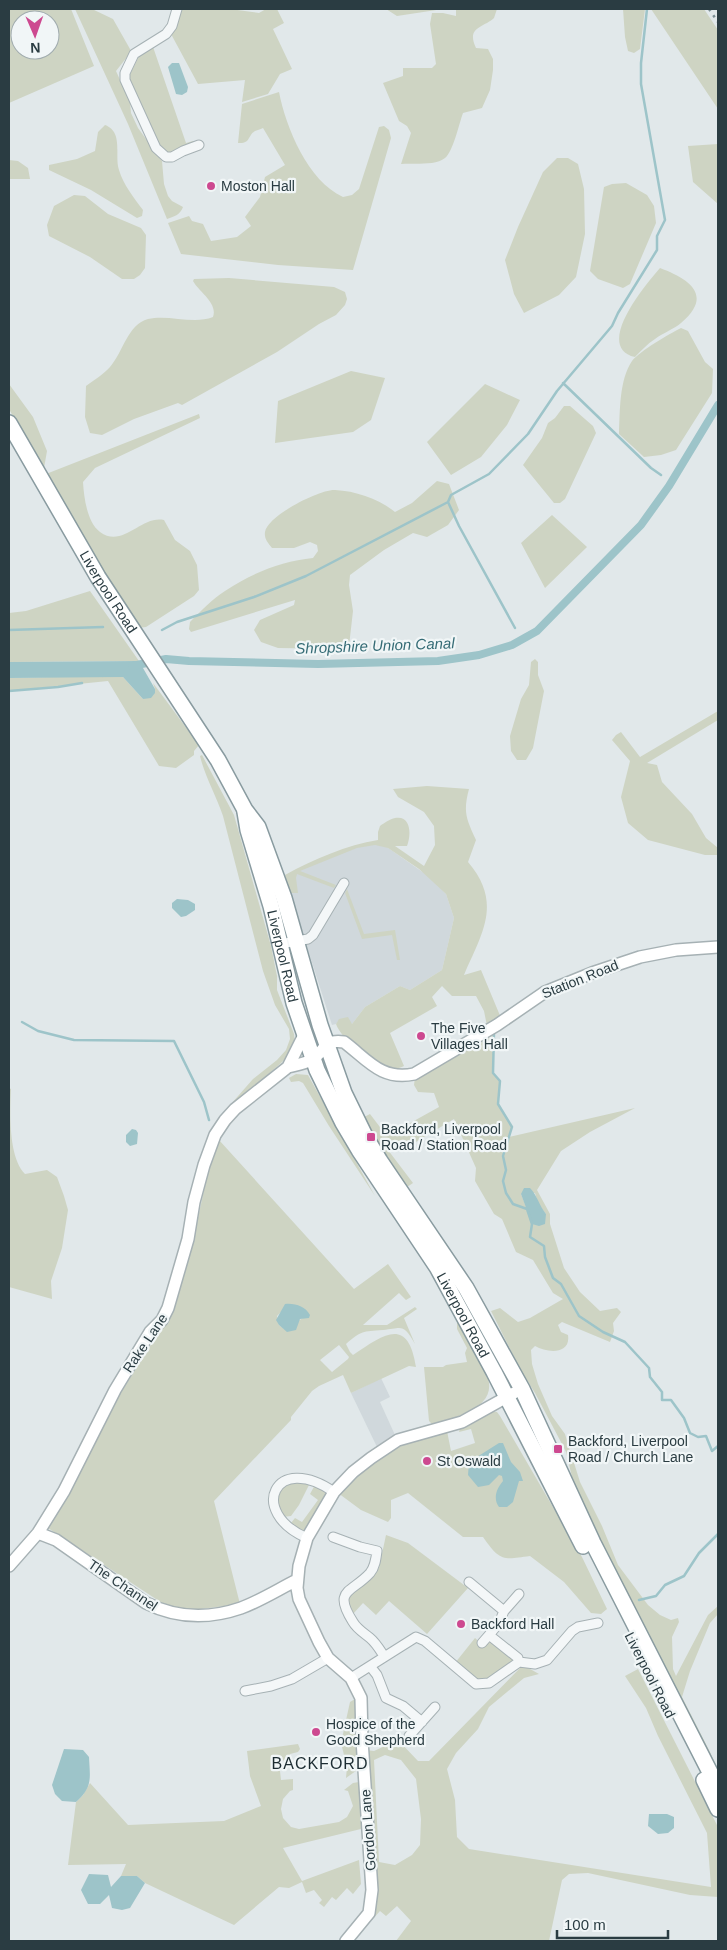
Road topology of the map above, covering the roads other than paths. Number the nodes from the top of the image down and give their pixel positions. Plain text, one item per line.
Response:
1 (177, 9) edge
2 (199, 145) dead end
3 (9, 423) edge
4 (245, 810) junction
5 (344, 883) dead end
6 (296, 940) junction
7 (280, 944) junction
8 (718, 947) edge
9 (304, 1035) junction
10 (326, 1044) junction
11 (353, 1048) junction
12 (313, 1059) junction
13 (332, 1060) junction
14 (288, 1067) junction
15 (522, 1389) junction
16 (507, 1397) junction
17 (334, 1492) junction
18 (38, 1533) junction
19 (333, 1536) dead end
20 (307, 1538) junction
21 (9, 1566) edge
22 (297, 1580) junction
23 (469, 1582) dead end
24 (519, 1594) dead end
25 (504, 1611) junction
26 (598, 1623) dead end
27 (489, 1635) junction
28 (482, 1643) dead end
29 (384, 1656) junction
30 (328, 1658) junction
31 (519, 1662) junction
32 (370, 1666) junction
33 (350, 1678) junction
34 (245, 1691) dead end
35 (435, 1707) dead end
36 (422, 1722) junction
37 (409, 1736) dead end
38 (718, 1788) edge
39 (718, 1809) edge
40 (346, 1941) edge

1 - 2 street
3 - 4 highway, Liverpool Road
4 - 6 highway, Liverpool Road
4 - 7 highway, Liverpool Road
5 - 6 street
6 - 7 street
6 - 10 highway, Liverpool Road
7 - 9 highway, Liverpool Road
8 - 11 street, Station Road
9 - 12 highway, Liverpool Road
9 - 14 street, Rake Lane
10 - 11 street, Station Road
10 - 12 street
10 - 13 highway, Liverpool Road
11 - 13 street
12 - 14 street, Rake Lane
12 - 16 highway, Liverpool Road
13 - 15 highway, Liverpool Road
14 - 18 street, Rake Lane
15 - 16 street
15 - 38 highway, Liverpool Road
16 - 17 street
16 - 39 highway, Liverpool Road
17 - 20 street
17 - 20 street
18 - 21 street, Rake Lane
18 - 22 street, The Channel
19 - 29 street
20 - 22 street
22 - 30 street, Gordon Lane
23 - 25 street
24 - 25 street
25 - 27 street
26 - 31 street
27 - 28 street
27 - 31 street
29 - 31 street
29 - 32 street
30 - 33 street, Gordon Lane
30 - 34 street
32 - 33 street
32 - 36 street
33 - 40 street, Gordon Lane
35 - 36 street
36 - 37 street

